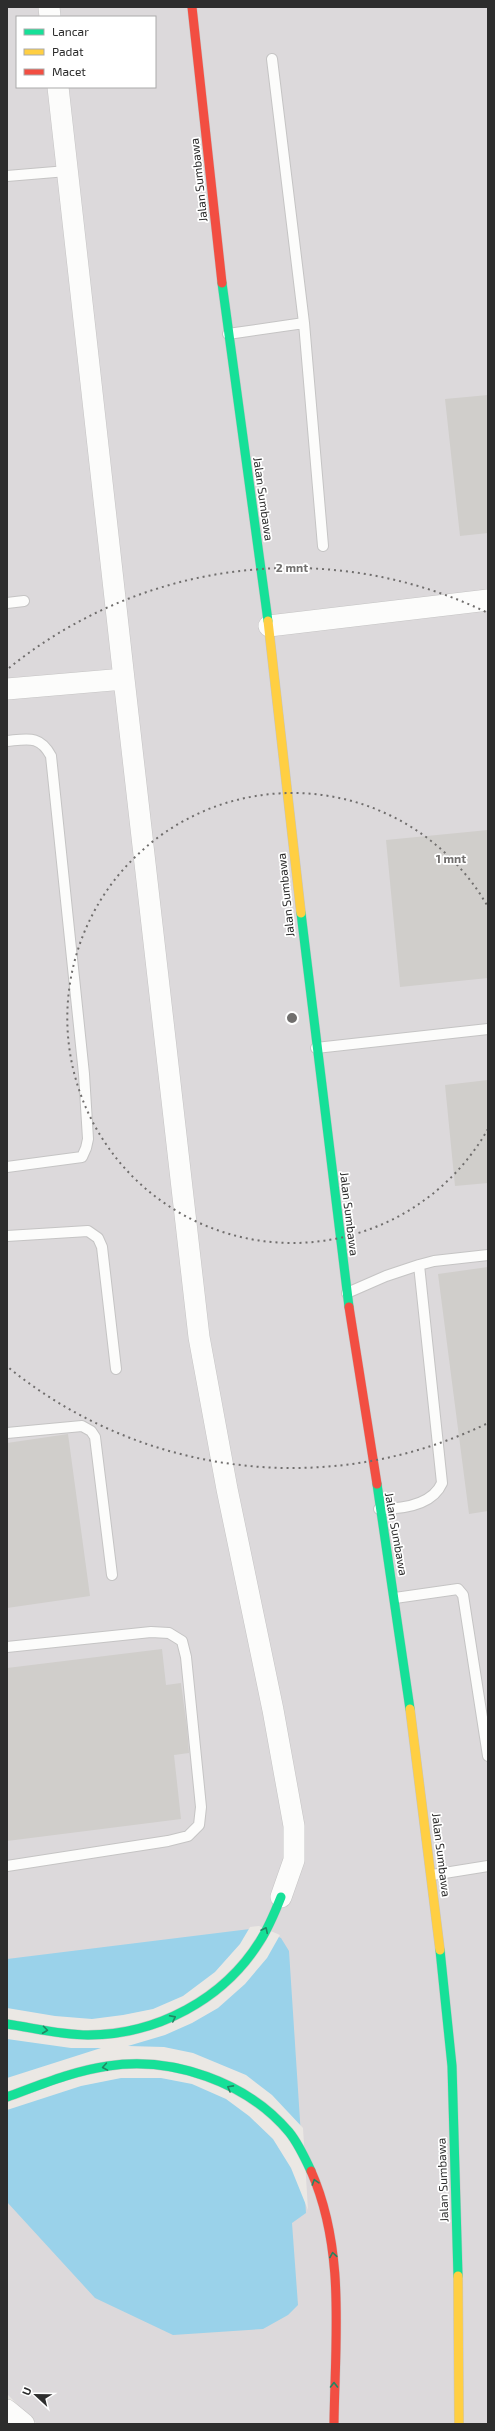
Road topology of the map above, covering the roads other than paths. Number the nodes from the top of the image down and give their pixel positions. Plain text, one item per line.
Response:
1 (192, 7) edge
2 (272, 59) dead end
3 (58, 88) edge
4 (67, 171) junction
5 (7, 176) edge
6 (304, 323) junction
7 (228, 334) junction
8 (323, 546) dead end
9 (488, 600) edge
10 (24, 601) dead end
11 (7, 603) edge
12 (269, 626) junction
13 (124, 679) junction
14 (7, 689) edge
15 (7, 741) edge
16 (488, 1029) edge
17 (316, 1048) junction
18 (7, 1167) edge
19 (7, 1236) edge
20 (488, 1255) edge
21 (419, 1265) junction
22 (347, 1293) junction
23 (116, 1369) dead end
24 (7, 1433) edge
25 (379, 1509) junction
26 (112, 1575) dead end
27 (395, 1598) junction
28 (7, 1647) edge
29 (488, 1756) edge
30 (7, 1866) edge
31 (488, 1866) edge
32 (432, 1874) junction
33 (281, 1897) joint
34 (7, 2024) edge
35 (7, 2097) edge
36 (7, 2410) edge
37 (24, 2424) edge
38 (334, 2424) edge
39 (459, 2424) edge

1 - 7 street, Jalan Sumbawa
2 - 6 lane
3 - 4 street
4 - 5 lane
4 - 13 street
6 - 7 lane
6 - 8 lane
7 - 12 street, Jalan Sumbawa
9 - 12 street
10 - 11 lane
12 - 17 street, Jalan Sumbawa
13 - 14 street
13 - 33 street
15 - 18 lane
16 - 17 lane
17 - 22 street, Jalan Sumbawa
19 - 23 lane
20 - 21 lane
21 - 22 lane
21 - 25 lane
22 - 25 street, Jalan Sumbawa
24 - 26 lane
25 - 27 street, Jalan Sumbawa
27 - 29 lane
27 - 32 street, Jalan Sumbawa
28 - 30 lane
31 - 32 lane
32 - 39 street, Jalan Sumbawa
34 -> 33 street
38 -> 35 street
36 - 37 street

